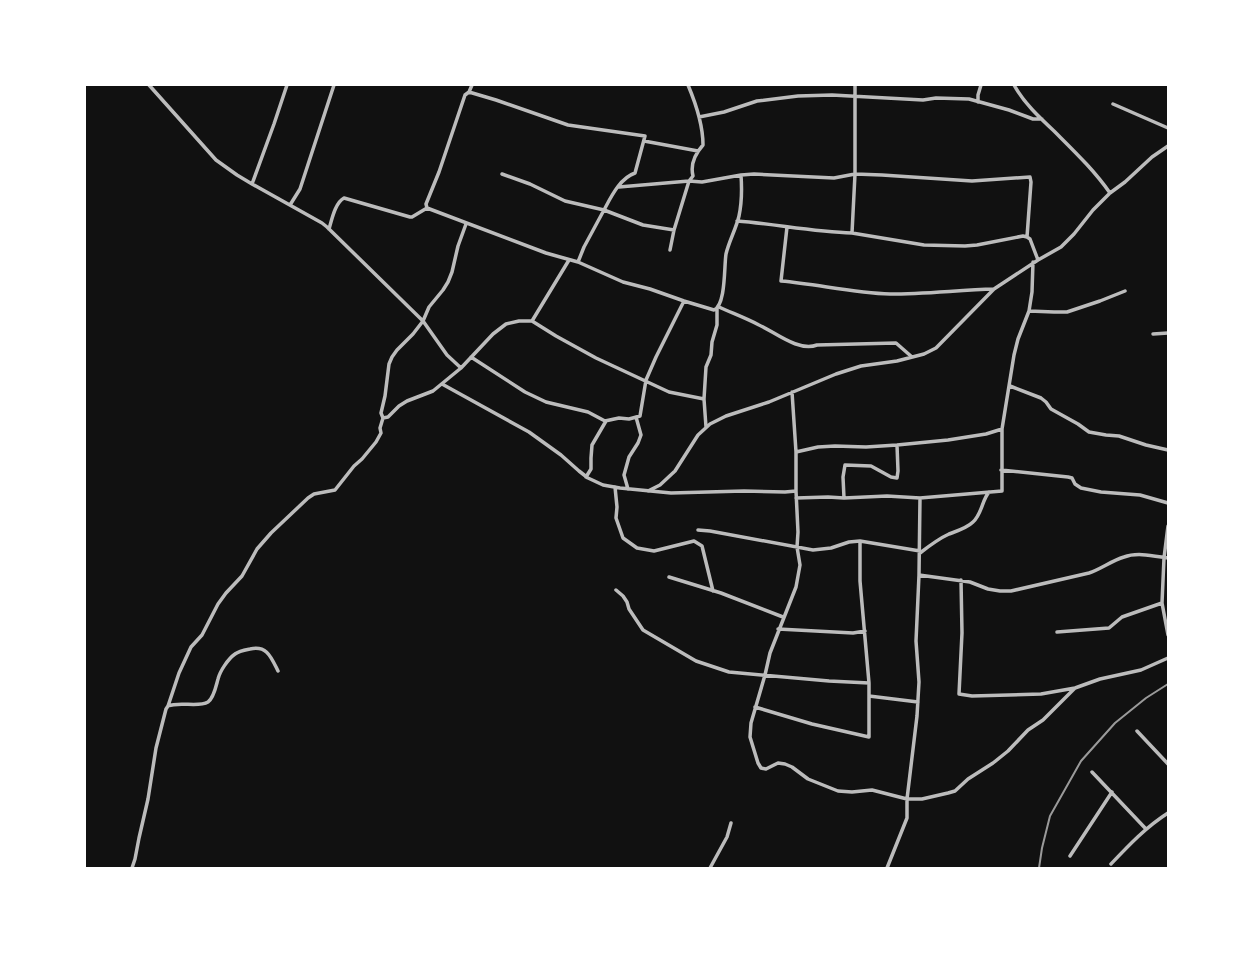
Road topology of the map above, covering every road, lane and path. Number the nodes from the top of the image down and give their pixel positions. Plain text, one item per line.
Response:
1 (149, 85) edge
2 (287, 85) edge
3 (334, 85) edge
4 (472, 85) edge
5 (688, 85) edge
6 (855, 85) edge
7 (981, 85) edge
8 (1014, 85) edge
9 (469, 92) junction
10 (855, 97) junction
11 (978, 102) junction
12 (1113, 104) dead end
13 (699, 117) junction
14 (1042, 119) junction
15 (1168, 128) edge
16 (644, 141) junction
17 (1168, 146) edge
18 (698, 151) junction
19 (502, 174) dead end
20 (855, 174) junction
21 (741, 175) junction
22 (690, 181) junction
23 (252, 184) junction
24 (619, 187) junction
25 (1110, 193) junction
26 (290, 205) junction
27 (427, 208) junction
28 (604, 210) junction
29 (737, 221) junction
30 (466, 224) junction
31 (787, 227) junction
32 (329, 229) junction
33 (674, 230) junction
34 (852, 233) junction
35 (1027, 236) junction
36 (670, 250) dead end
37 (570, 260) junction
38 (1038, 260) junction
39 (578, 262) junction
40 (1033, 262) junction
41 (994, 289) junction
42 (1125, 291) dead end
43 (684, 301) junction
44 (718, 308) junction
45 (1029, 311) junction
46 (423, 321) junction
47 (532, 321) junction
48 (1152, 334) dead end
49 (1168, 334) edge
50 (471, 357) junction
51 (912, 357) junction
52 (461, 368) junction
53 (646, 380) junction
54 (442, 384) junction
55 (1010, 386) junction
56 (792, 392) junction
57 (704, 399) junction
58 (636, 417) junction
59 (383, 418) junction
60 (605, 422) junction
61 (706, 427) junction
62 (1002, 429) junction
63 (897, 445) junction
64 (1168, 450) edge
65 (796, 452) junction
66 (1001, 470) junction
67 (586, 477) junction
68 (615, 487) junction
69 (628, 489) junction
70 (648, 491) junction
71 (796, 491) junction
72 (989, 492) junction
73 (796, 498) junction
74 (844, 498) junction
75 (920, 498) junction
76 (1168, 503) edge
77 (1168, 526) edge
78 (698, 530) dead end
79 (860, 541) junction
80 (797, 547) junction
81 (920, 552) junction
82 (1166, 558) edge
83 (920, 575) junction
84 (669, 577) dead end
85 (961, 580) junction
86 (616, 590) dead end
87 (713, 590) junction
88 (1162, 603) junction
89 (783, 617) junction
90 (778, 629) junction
91 (865, 631) junction
92 (1057, 632) dead end
93 (1168, 635) edge
94 (1168, 658) edge
95 (278, 671) dead end
96 (765, 675) junction
97 (869, 683) junction
98 (1075, 688) junction
99 (869, 696) junction
100 (918, 702) junction
101 (168, 706) junction
102 (756, 707) junction
103 (1136, 731) dead end
104 (1168, 764) edge
105 (1092, 772) dead end
106 (1112, 792) junction
107 (907, 799) junction
108 (1168, 813) edge
109 (731, 823) dead end
110 (1146, 829) junction
111 (1070, 856) dead end
112 (1111, 864) dead end
113 (132, 868) edge
114 (710, 868) edge
115 (887, 868) edge

1 - 23 street
2 - 23 street
3 - 26 street
4 - 9 street
5 - 13 street
6 - 10 street
7 - 11 street
8 - 14 street
9 - 16 street
9 - 27 street
10 - 11 street
10 - 13 street
10 - 20 street
11 - 14 street
12 - 15 street
13 - 18 street
14 - 25 street
16 - 18 street
16 - 24 street
17 - 25 street
18 - 22 street
19 - 28 street
20 - 21 street
20 - 34 street
20 - 35 street
21 - 22 street
21 - 29 street
22 - 24 street
22 - 33 street
23 - 26 street
24 - 28 street
25 - 38 street
26 - 32 street
27 - 30 street
27 - 32 street
28 - 33 street
28 - 39 street
29 - 31 street
29 - 44 street
30 - 37 street
30 - 46 street
31 - 34 street
31 - 41 street
32 - 46 street
33 - 36 street
34 - 35 street
35 - 38 street
37 - 39 street
37 - 47 street
38 - 40 street
39 - 43 street
40 - 41 street
40 - 45 street
41 - 51 street
42 - 45 street
43 - 44 street
43 - 53 street
44 - 51 street
44 - 57 street
45 - 55 street
46 - 52 street
46 - 59 street
47 - 50 street
47 - 53 street
48 - 49 street
50 - 52 street
50 - 60 street
51 - 56 street
52 - 54 street
53 - 57 street
53 - 58 street
54 - 59 street
54 - 67 street
55 - 62 street
55 - 64 street
56 - 61 street
56 - 65 street
57 - 61 street
58 - 60 street
58 - 69 street
59 - 101 street
60 - 67 street
61 - 70 street
62 - 63 street
62 - 66 street
63 - 65 street
63 - 74 street
65 - 71 street
66 - 72 street
66 - 76 street
67 - 68 street
68 - 69 street
68 - 87 street
69 - 70 street
70 - 71 street
71 - 73 street
72 - 75 street
72 - 81 street
73 - 74 street
73 - 80 street
74 - 75 street
75 - 81 street
77 - 82 street
78 - 80 street
79 - 80 street
79 - 81 street
79 - 91 street
80 - 89 street
81 - 83 street
82 - 85 street
82 - 88 street
83 - 85 street
83 - 100 street
84 - 87 street
85 - 98 street
86 - 96 street
87 - 89 street
88 - 92 street
88 - 93 street
89 - 90 street
90 - 91 street
90 - 96 street
91 - 97 street
94 - 98 street
95 - 101 street
96 - 97 street
96 - 102 street
97 - 99 street
98 - 107 street
99 - 100 street
99 - 102 street
100 - 107 street
101 - 113 street
102 - 107 street
103 - 104 street
105 - 106 street
106 - 110 street
106 - 111 street
107 - 115 street
108 - 110 street
109 - 114 street
110 - 112 street

